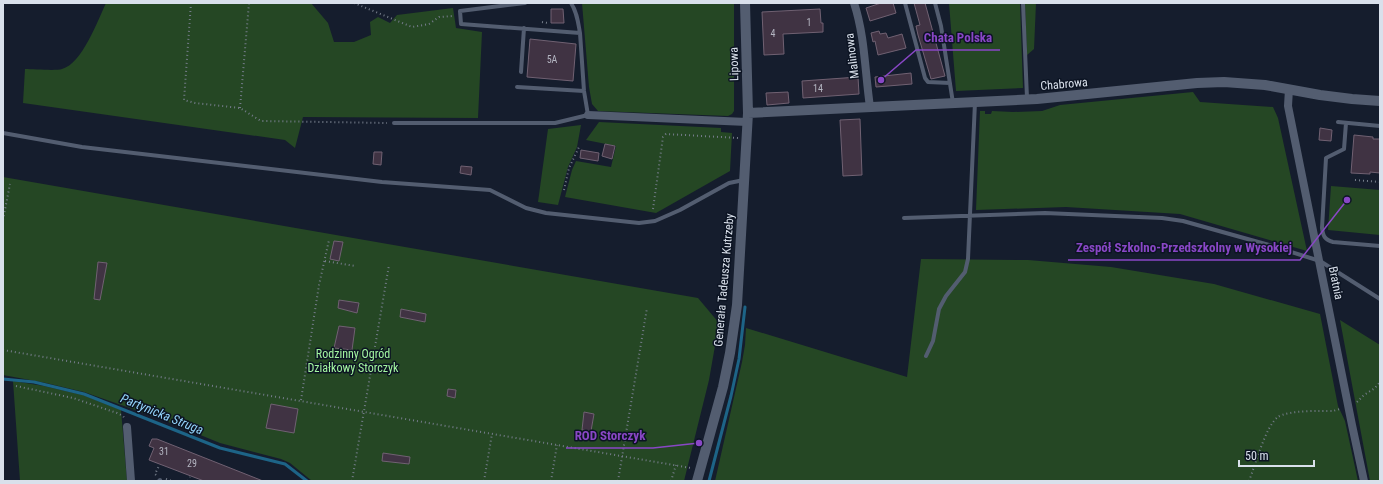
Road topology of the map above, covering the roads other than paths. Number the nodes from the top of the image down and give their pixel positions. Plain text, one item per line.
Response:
1 (525, 3) edge
2 (571, 3) edge
3 (745, 3) edge
4 (854, 3) edge
5 (905, 3) edge
6 (935, 3) edge
7 (1022, 3) edge
8 (524, 28) junction
9 (580, 33) junction
10 (522, 72) dead end
11 (950, 83) junction
12 (517, 87) dead end
13 (1289, 89) junction
14 (584, 91) junction
15 (1027, 100) junction
16 (1380, 101) edge
17 (975, 102) junction
18 (953, 103) junction
19 (870, 107) junction
20 (588, 115) junction
21 (747, 120) junction
22 (1338, 122) dead end
23 (394, 123) road end
24 (1346, 123) junction
25 (1380, 126) edge
26 (3, 133) edge
27 (744, 180) junction
28 (970, 215) junction
29 (904, 218) dead end
30 (1380, 246) edge
31 (1320, 261) junction
32 (1380, 299) edge
33 (926, 356) dead end
34 (127, 427) road end
35 (131, 481) edge
36 (697, 481) edge
37 (1364, 481) edge

1 - 8 lane
2 - 9 lane
3 - 21 street, Lipowa
4 - 19 street, Malinowa
5 - 11 lane
6 - 11 lane
7 - 15 lane
8 - 9 lane
8 - 10 lane
9 - 14 lane
11 - 18 lane
12 - 14 lane
13 - 15 street, Chabrowa
13 - 16 street, Chabrowa
13 - 31 street, Bratnia
14 - 20 lane
15 - 17 street, Chabrowa
17 - 18 street, Chabrowa
17 - 28 lane
18 - 19 street, Chabrowa
19 - 21 street, Chabrowa
20 - 21 street
20 - 23 lane
21 - 27 street, Generała Tadeusza Kutrzeby
22 - 24 lane
24 - 25 lane
24 - 30 lane
26 - 27 lane
27 - 36 street, Generała Tadeusza Kutrzeby
28 - 29 lane
28 - 31 lane
28 - 33 lane
31 - 32 lane
31 - 37 street, Bratnia
34 - 35 street

